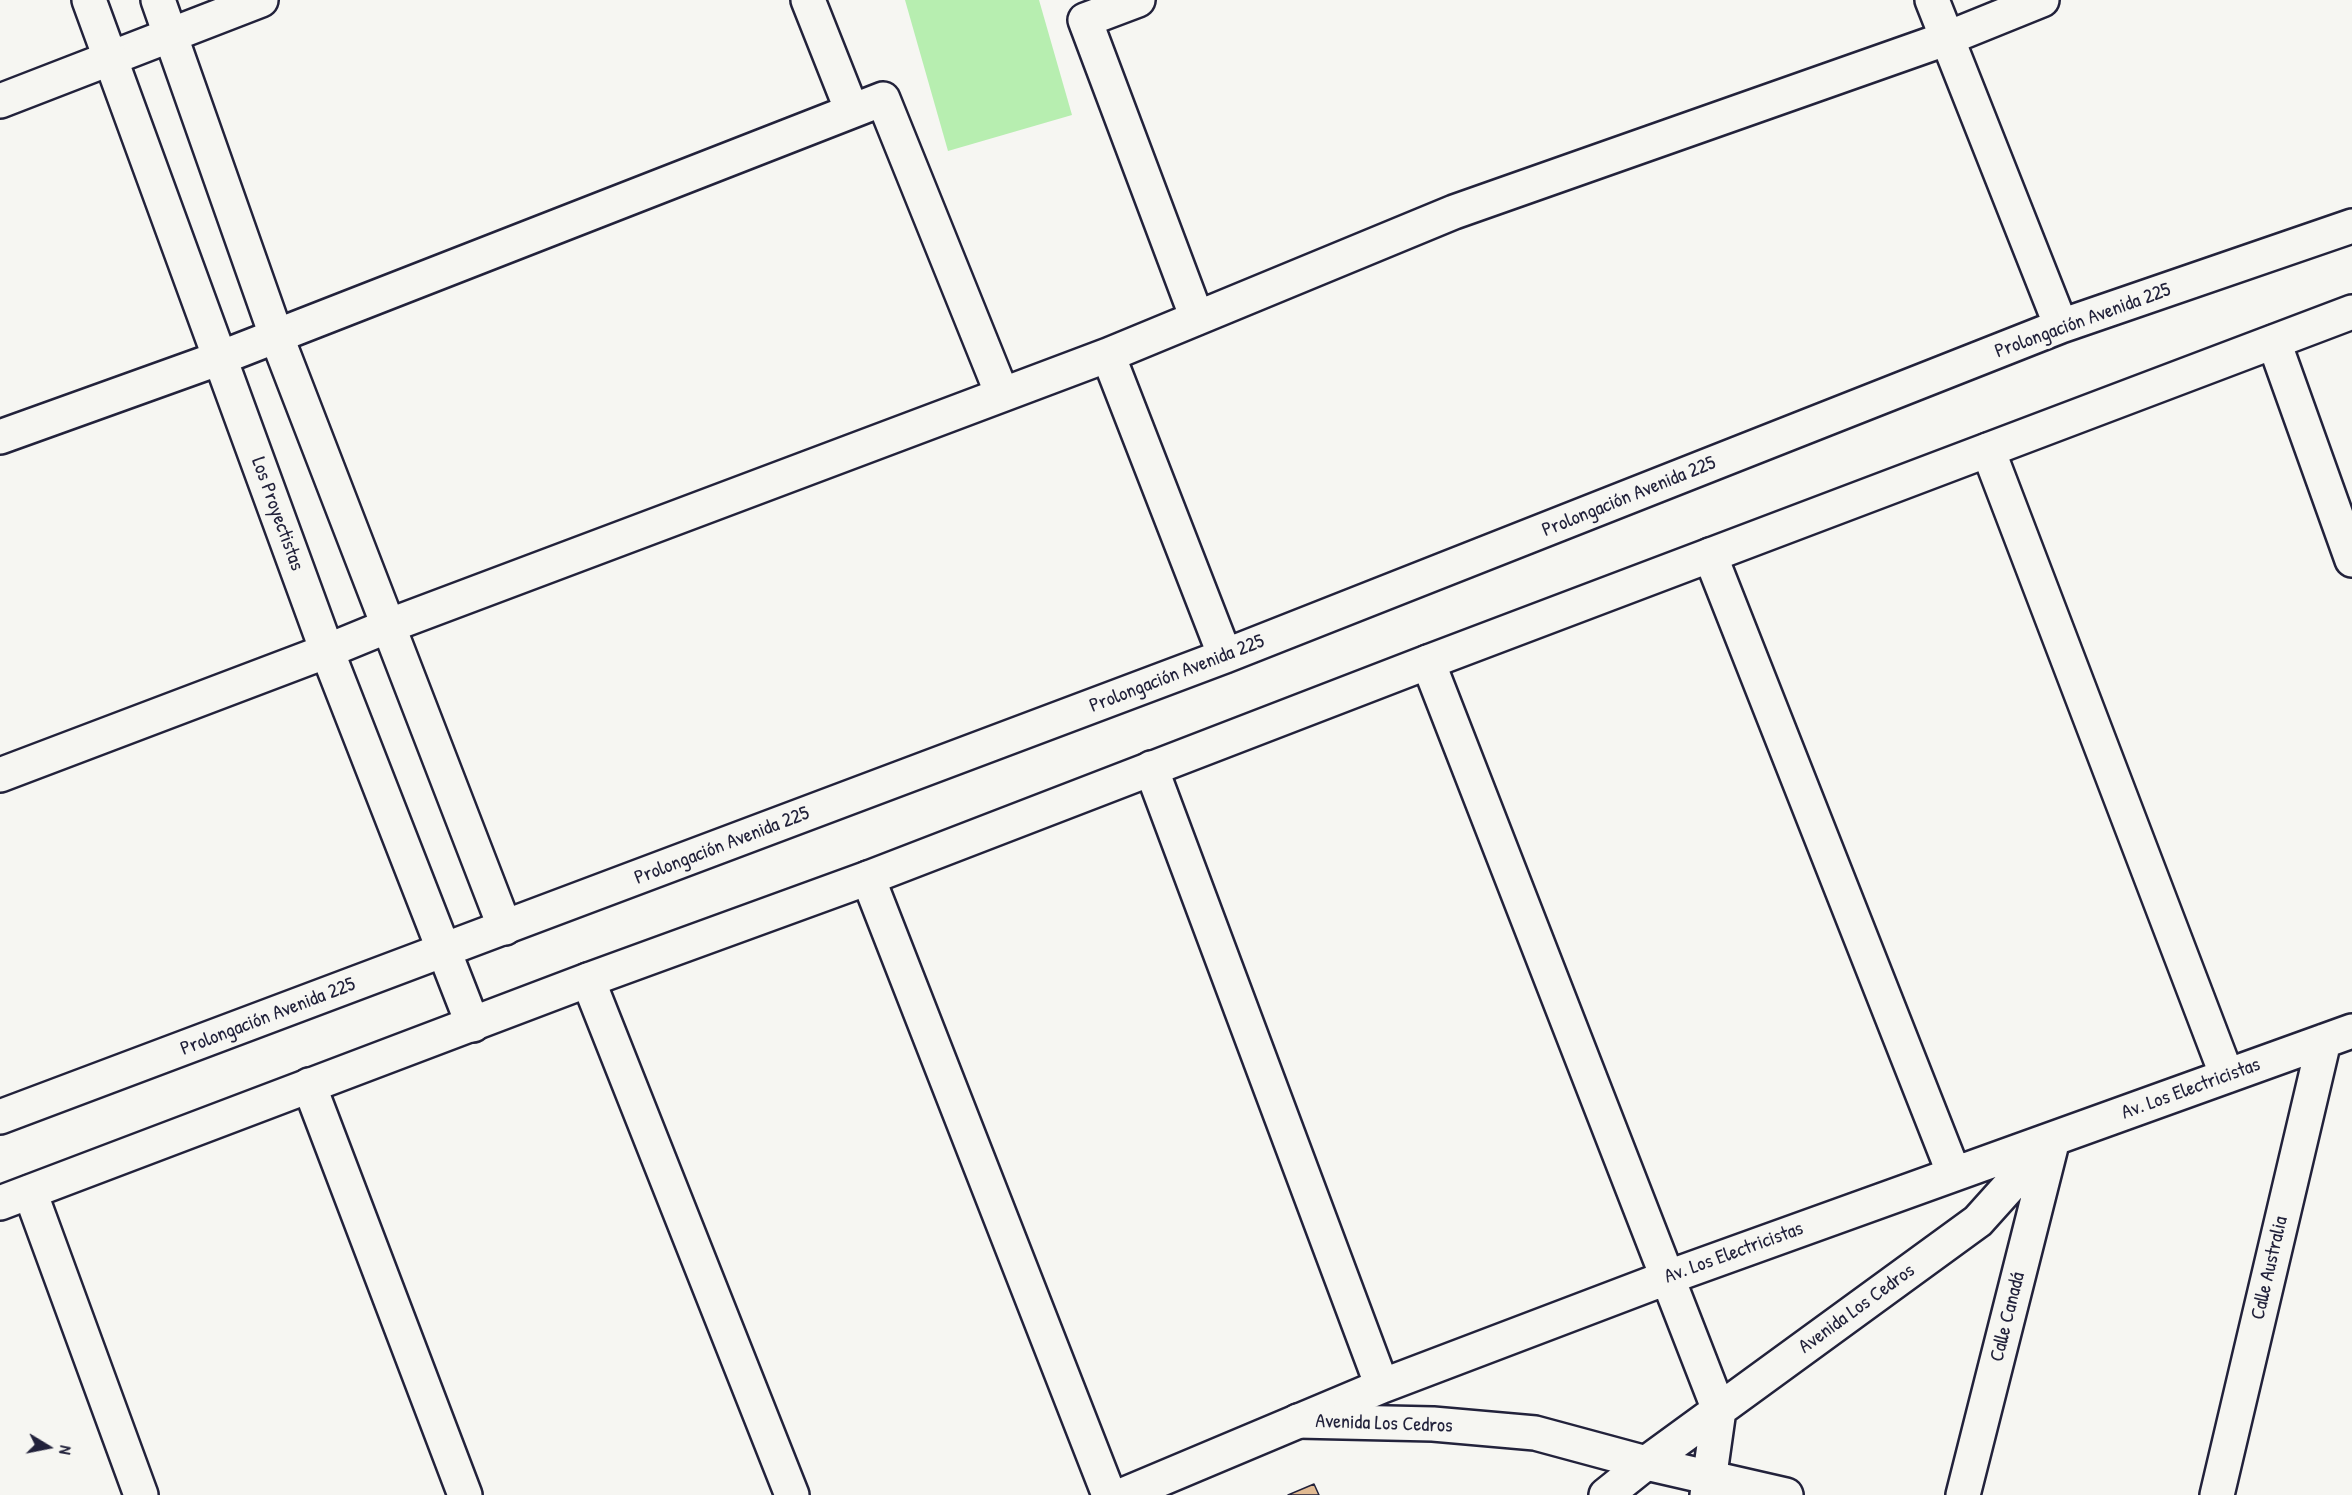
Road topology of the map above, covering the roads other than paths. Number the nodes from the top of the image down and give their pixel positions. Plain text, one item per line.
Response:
1 (89, 0) edge
2 (158, 0) edge
3 (261, 0) edge
4 (808, 0) edge
5 (1932, 0) edge
6 (2042, 0) edge
7 (1135, 1) edge
8 (171, 35) junction
9 (1948, 38) junction
10 (111, 58) junction
11 (0, 101) edge
12 (852, 111) junction
13 (2352, 226) edge
14 (2352, 312) edge
15 (1197, 318) junction
16 (2061, 326) junction
17 (276, 335) junction
18 (2274, 342) junction
19 (1108, 355) junction
20 (220, 358) junction
21 (1002, 394) junction
22 (0, 437) edge
23 (1988, 450) junction
24 (1710, 555) junction
25 (2352, 560) edge
26 (388, 626) junction
27 (327, 651) junction
28 (1225, 656) junction
29 (1428, 662) junction
30 (1151, 768) junction
31 (0, 775) edge
32 (868, 878) junction
33 (505, 928) junction
34 (445, 950) junction
35 (588, 980) junction
36 (473, 1025) junction
37 (2338, 1036) edge
38 (2227, 1076) junction
39 (309, 1085) junction
40 (0, 1118) edge
41 (2053, 1138) junction
42 (1954, 1174) junction
43 (15, 1197) edge
44 (1666, 1278) junction
45 (1382, 1386) junction
46 (1719, 1410) junction
47 (1298, 1421) junction
48 (1646, 1463) junction
49 (1709, 1486) edge
50 (141, 1495) edge
51 (465, 1495) edge
52 (792, 1495) edge
53 (1109, 1495) edge
54 (1123, 1495) edge
55 (1606, 1495) edge
56 (1786, 1495) edge
57 (1963, 1495) edge
58 (2217, 1495) edge

1 - 10 street, Los Proyectistas
2 - 8 street
3 - 8 street
4 - 12 street
5 - 9 street
6 - 9 street
7 - 15 street
8 - 10 street
8 - 17 street
9 - 15 street
9 - 16 street
10 - 11 street
10 - 20 street, Los Proyectistas
12 - 17 street
12 - 21 street
13 - 16 street, Prolongación Avenida 225
14 - 18 street
15 - 19 street
16 - 28 street, Prolongación Avenida 225
17 - 20 street
17 - 26 street
18 - 23 street
18 - 25 street
19 - 21 street
19 - 28 street
20 - 22 street
20 - 27 street, Los Proyectistas
21 - 26 street
23 - 24 street
23 - 38 street
24 - 29 street
24 - 42 street
26 - 27 street
26 - 33 street
27 - 31 street
27 - 34 street, Los Proyectistas
28 - 33 street, Prolongación Avenida 225
29 - 30 street
29 - 44 street
30 - 32 street
30 - 45 street
32 - 35 street
32 - 53 street
33 - 34 street, Prolongación Avenida 225
34 - 36 street, Los Proyectistas
34 - 40 street, Prolongación Avenida 225
35 - 36 street
35 - 52 street
36 - 39 street
37 - 38 street, Av. Los Electricistas
37 - 58 street, Calle Australia
38 - 41 street, Av. Los Electricistas
39 - 43 street
39 - 51 street
41 - 42 street, Av. Los Electricistas
41 - 46 street, Avenida Los Cedros
41 - 57 street, Calle Canadá
42 - 44 street, Av. Los Electricistas
43 - 50 street
44 - 45 street, Av. Los Electricistas
44 - 46 street
45 - 47 street, Av. Los Electricistas
46 - 48 street, Avenida Los Cedros
46 - 49 street
47 - 48 street, Avenida Los Cedros
47 - 54 street, Av. Los Electricistas
48 - 49 street, Avenida Los Cedros
48 - 55 street, Avenida Los Cedros
49 - 56 street, Avenida Los Cedros

